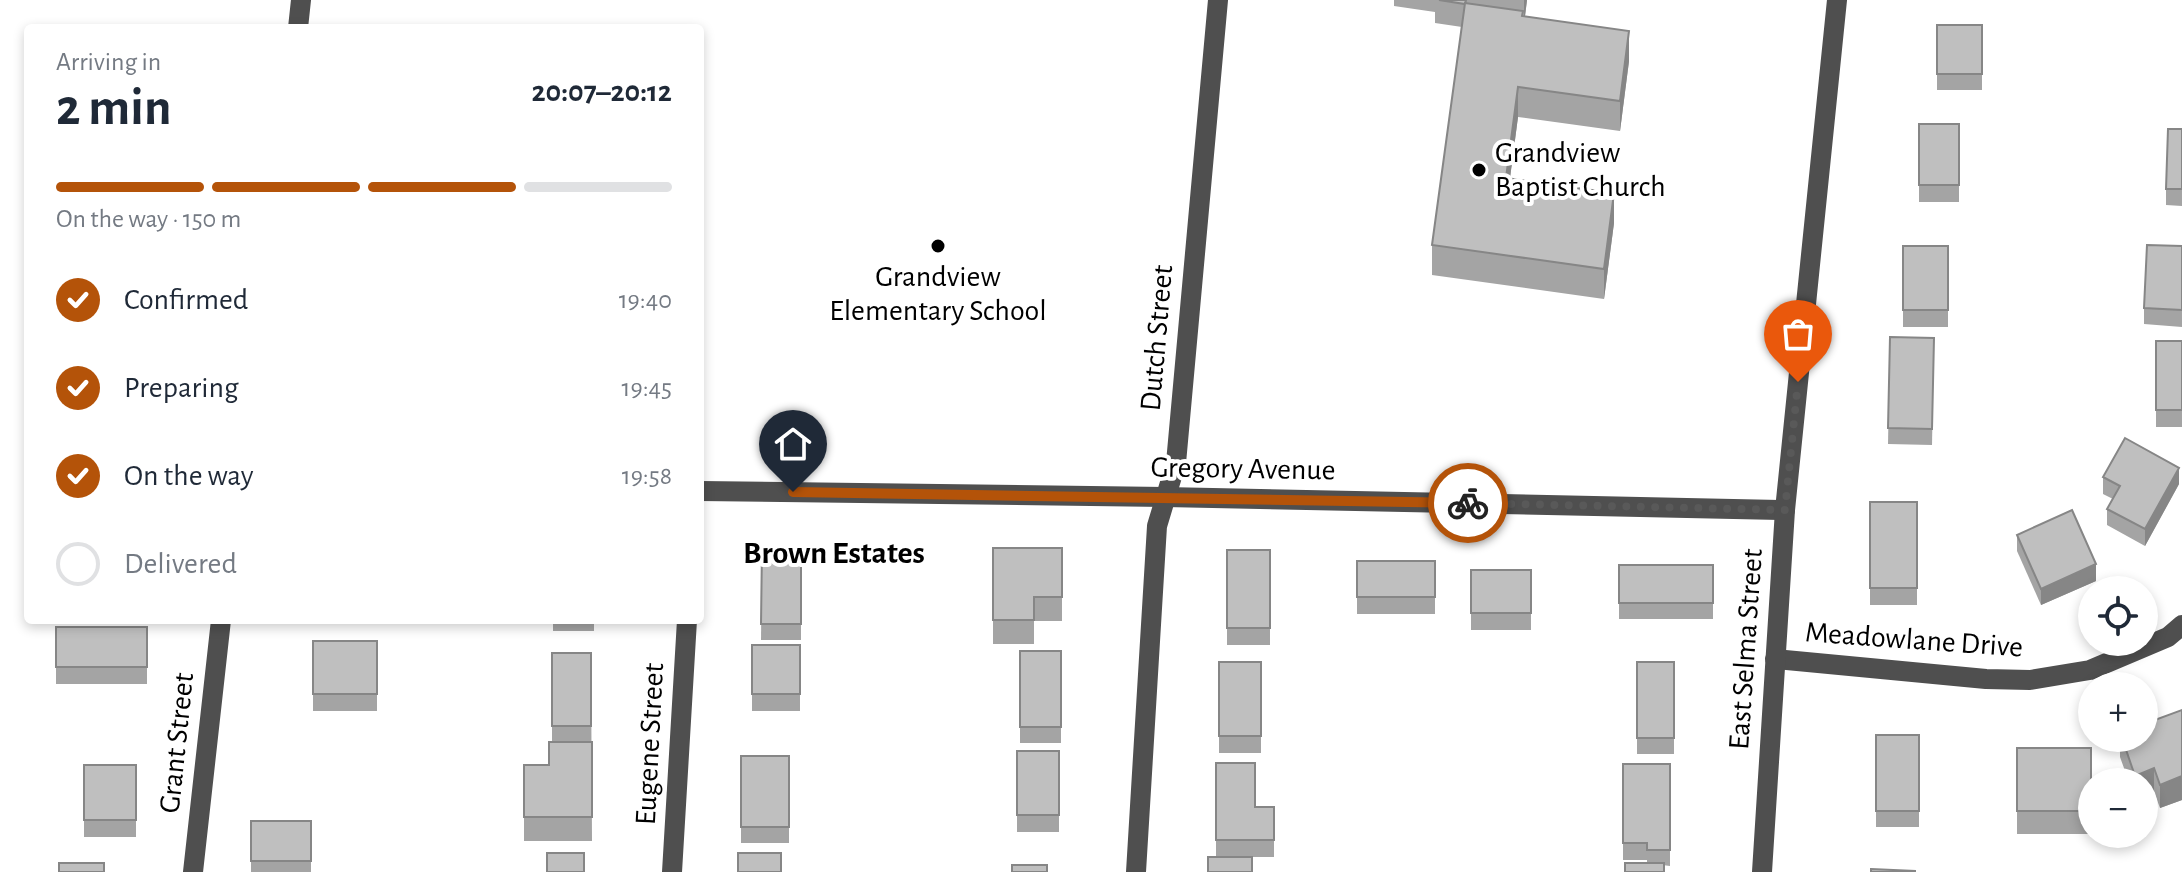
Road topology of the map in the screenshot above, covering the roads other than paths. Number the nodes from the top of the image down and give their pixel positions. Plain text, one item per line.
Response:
1 (301, 0) edge
2 (1218, 0) edge
3 (1837, 0) edge
4 (298, 24) edge
5 (704, 491) edge
6 (1165, 497) junction
7 (1785, 510) junction
8 (221, 624) edge
9 (687, 624) edge
10 (2182, 625) edge
11 (1775, 659) junction
12 (193, 872) edge
13 (672, 872) edge
14 (1136, 872) edge
15 (1762, 872) edge

1 - 4 street
2 - 6 street, Dutch Street
3 - 7 street, East Selma Street
5 - 6 street, Gregory Avenue
6 - 7 street, Gregory Avenue
6 - 14 street, Dutch Street
7 - 11 street, East Selma Street
8 - 12 street, Grant Street
9 - 13 street, Eugene Street
10 - 11 street, Meadowlane Drive
11 - 15 street, East Selma Street

